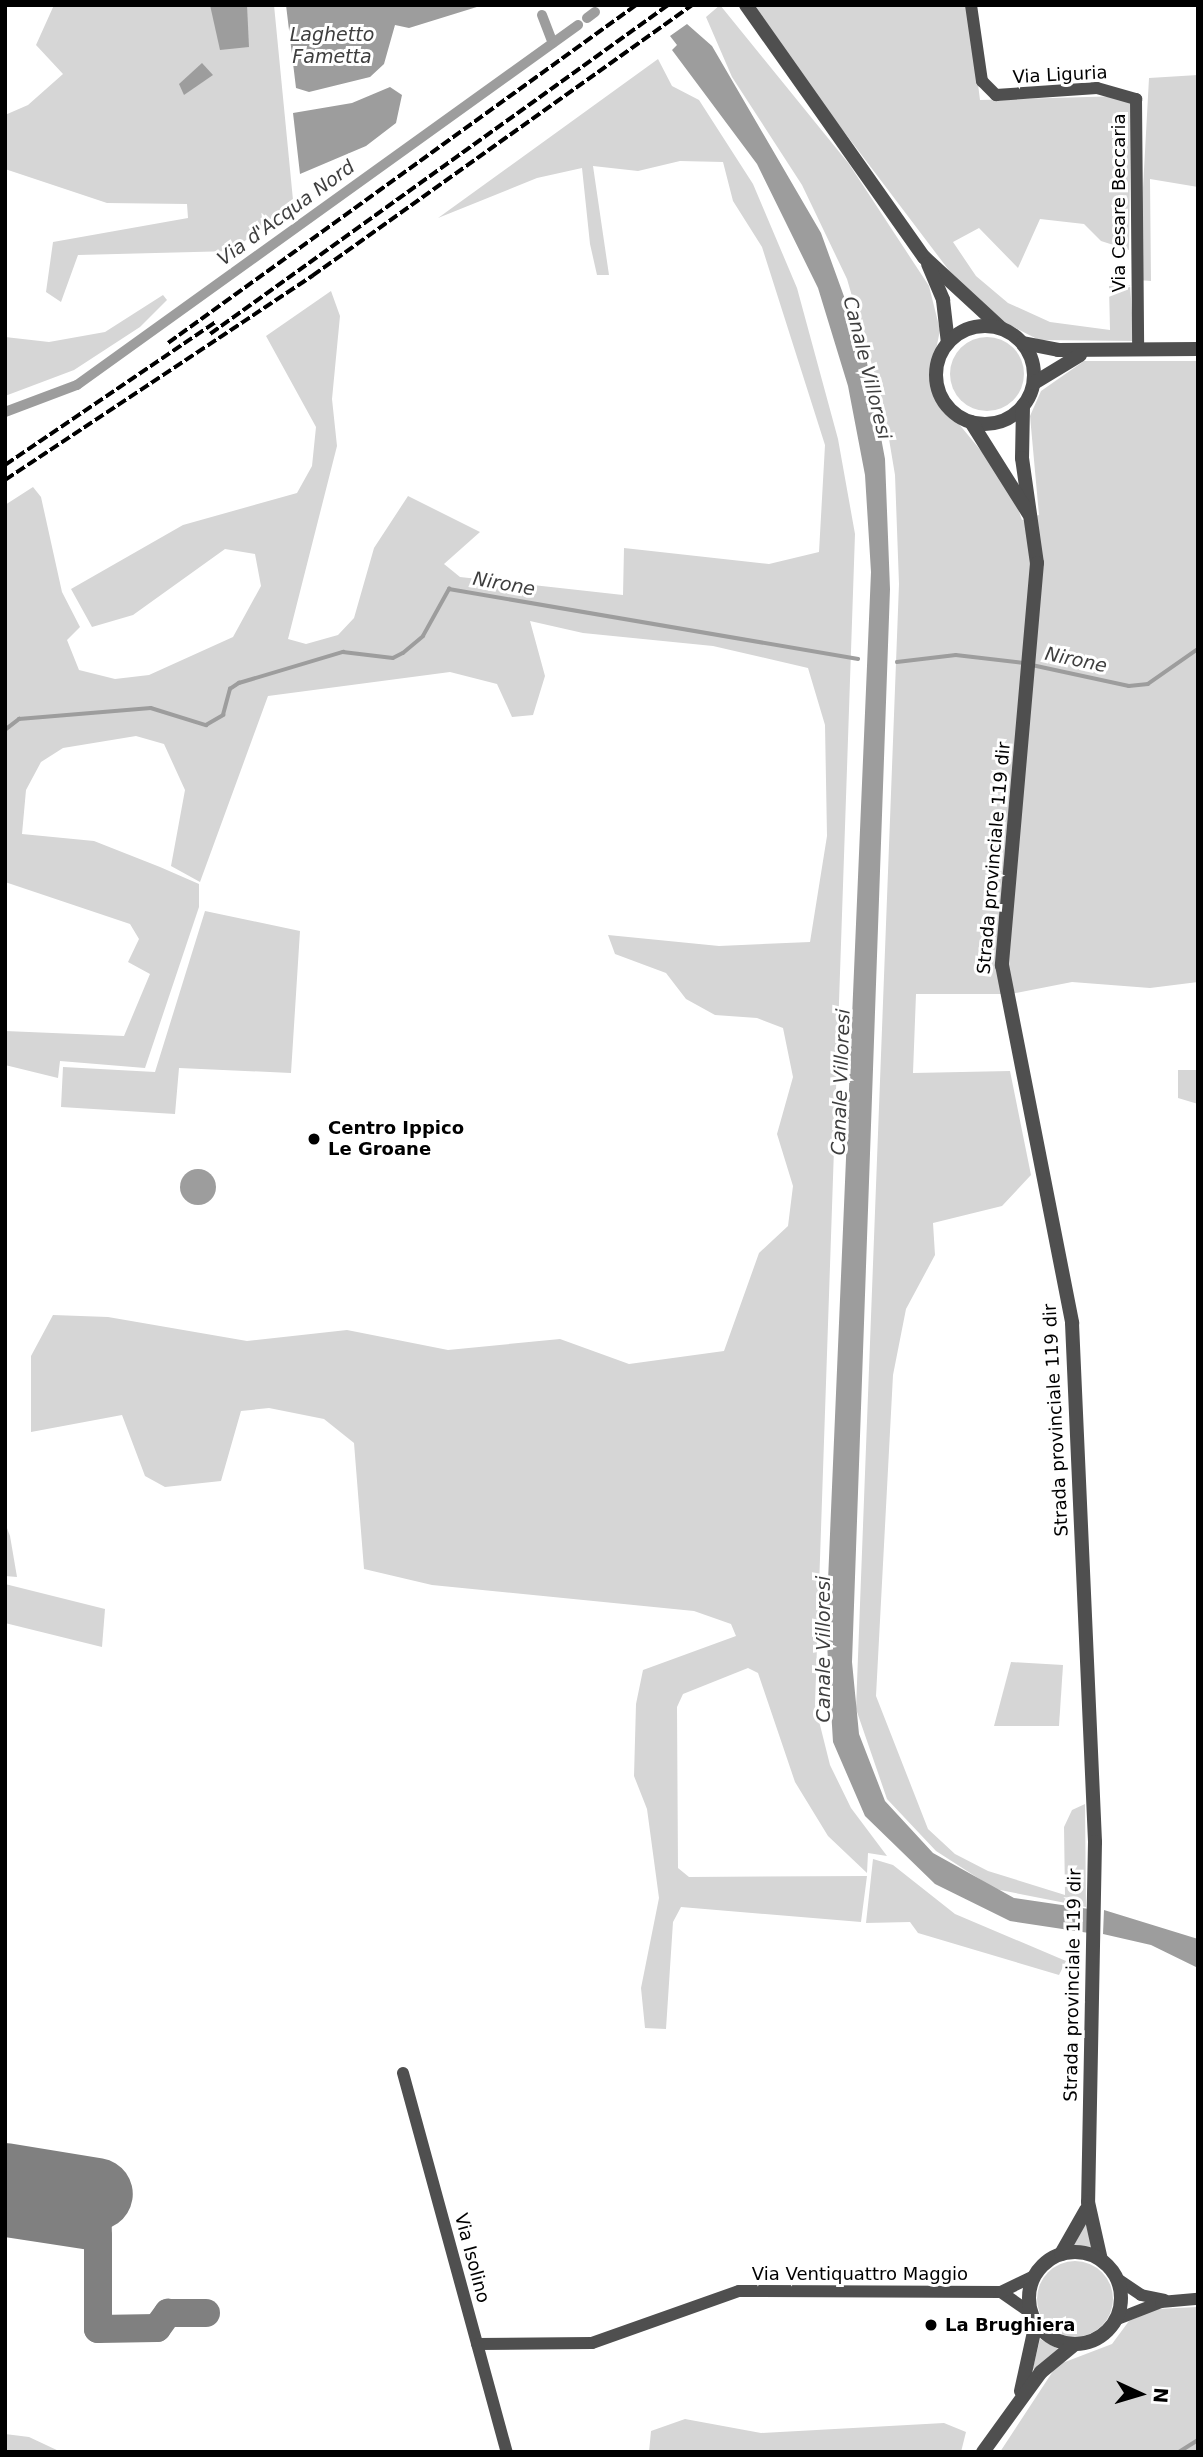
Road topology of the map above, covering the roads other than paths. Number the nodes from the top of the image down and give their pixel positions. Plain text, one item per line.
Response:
1 (746, 5) edge
2 (971, 5) edge
3 (1136, 99) joint
4 (925, 257) junction
5 (1001, 328) junction
6 (948, 343) junction
7 (1023, 343) junction
8 (1138, 348) junction
9 (1198, 349) edge
10 (1095, 351) junction
11 (1034, 383) junction
12 (1023, 406) junction
13 (971, 422) junction
14 (1031, 519) junction
15 (403, 2073) dead end
16 (1088, 2202) junction
17 (1061, 2254) junction
18 (1101, 2260) junction
19 (1034, 2276) junction
20 (1116, 2278) junction
21 (1001, 2292) junction
22 (1171, 2300) junction
23 (1198, 2300) edge
24 (1033, 2318) junction
25 (1115, 2320) junction
26 (477, 2344) junction
27 (1075, 2344) junction
28 (1019, 2399) junction
29 (507, 2452) edge
30 (983, 2452) edge

1 - 4 street
2 - 3 street, Via Liguria
3 - 8 street, Via Cesare Beccaria
4 - 5 street
4 - 6 street
5 - 6 street
5 - 7 street
6 - 13 street
7 - 10 street
7 - 11 street
8 - 9 street
8 - 10 street
10 - 11 street
11 - 12 street
12 - 13 street
12 - 14 street, Strada provinciale 119 dir
13 - 14 street, Strada provinciale 119 dir
14 - 16 street, Strada provinciale 119 dir
15 - 26 street, Via Isolino
16 - 17 street, Strada provinciale 119 dir
16 - 18 street, Strada provinciale 119 dir
17 - 18 street
17 - 19 street
18 - 20 street
19 - 21 street, Via Ventiquattro Maggio
19 - 24 street
20 - 22 street
20 - 25 street
21 - 24 street
21 - 26 street, Via Ventiquattro Maggio
22 - 23 street
22 - 25 street
24 - 27 street
24 - 28 street
25 - 27 street
26 - 29 street, Via Isolino
27 - 28 street
28 - 30 street

